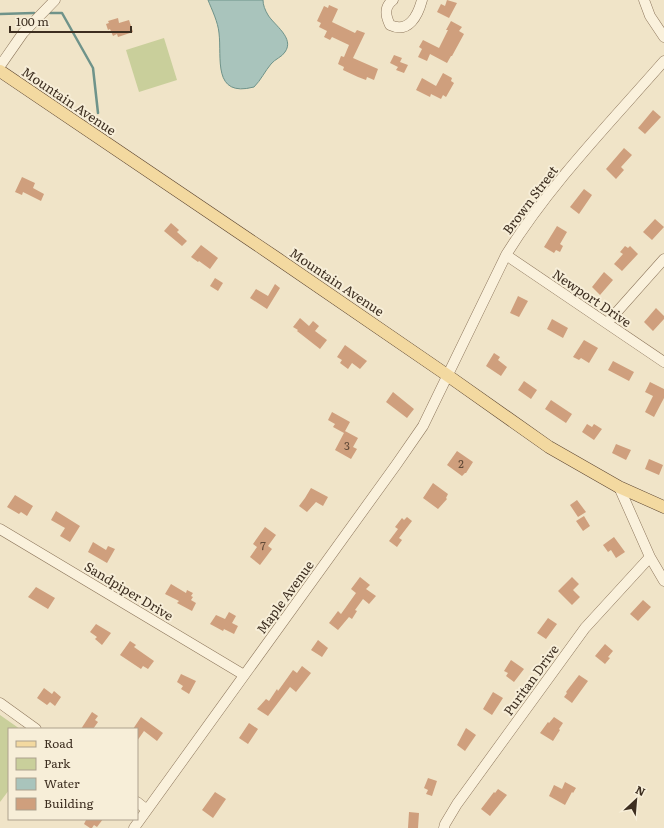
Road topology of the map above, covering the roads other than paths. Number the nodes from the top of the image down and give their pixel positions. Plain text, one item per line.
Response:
1 (55, 0) edge
2 (393, 0) edge
3 (422, 0) edge
4 (644, 0) edge
5 (664, 37) edge
6 (664, 61) edge
7 (0, 66) edge
8 (0, 71) edge
9 (506, 255) junction
10 (664, 259) edge
11 (607, 323) junction
12 (664, 362) edge
13 (447, 375) junction
14 (619, 487) junction
15 (664, 507) edge
16 (0, 529) edge
17 (650, 557) junction
18 (664, 581) edge
19 (244, 675) junction
20 (0, 703) edge
21 (35, 728) edge
22 (138, 803) edge
23 (147, 810) junction
24 (134, 828) edge
25 (444, 828) edge

1 - 7 street
2 - 3 street
4 - 5 street
6 - 9 street, Brown Street
8 - 13 main road, Mountain Avenue
9 - 11 street, Newport Drive
9 - 13 street, Brown Street
10 - 11 street
11 - 12 street, Newport Drive
13 - 14 main road, Mountain Avenue
13 - 19 street, Maple Avenue
14 - 15 main road, Mountain Avenue
14 - 17 street
16 - 19 street, Sandpiper Drive
17 - 18 street
17 - 25 street, Puritan Drive
19 - 23 street, Maple Avenue
20 - 21 street
22 - 23 street
23 - 24 street, Maple Avenue

